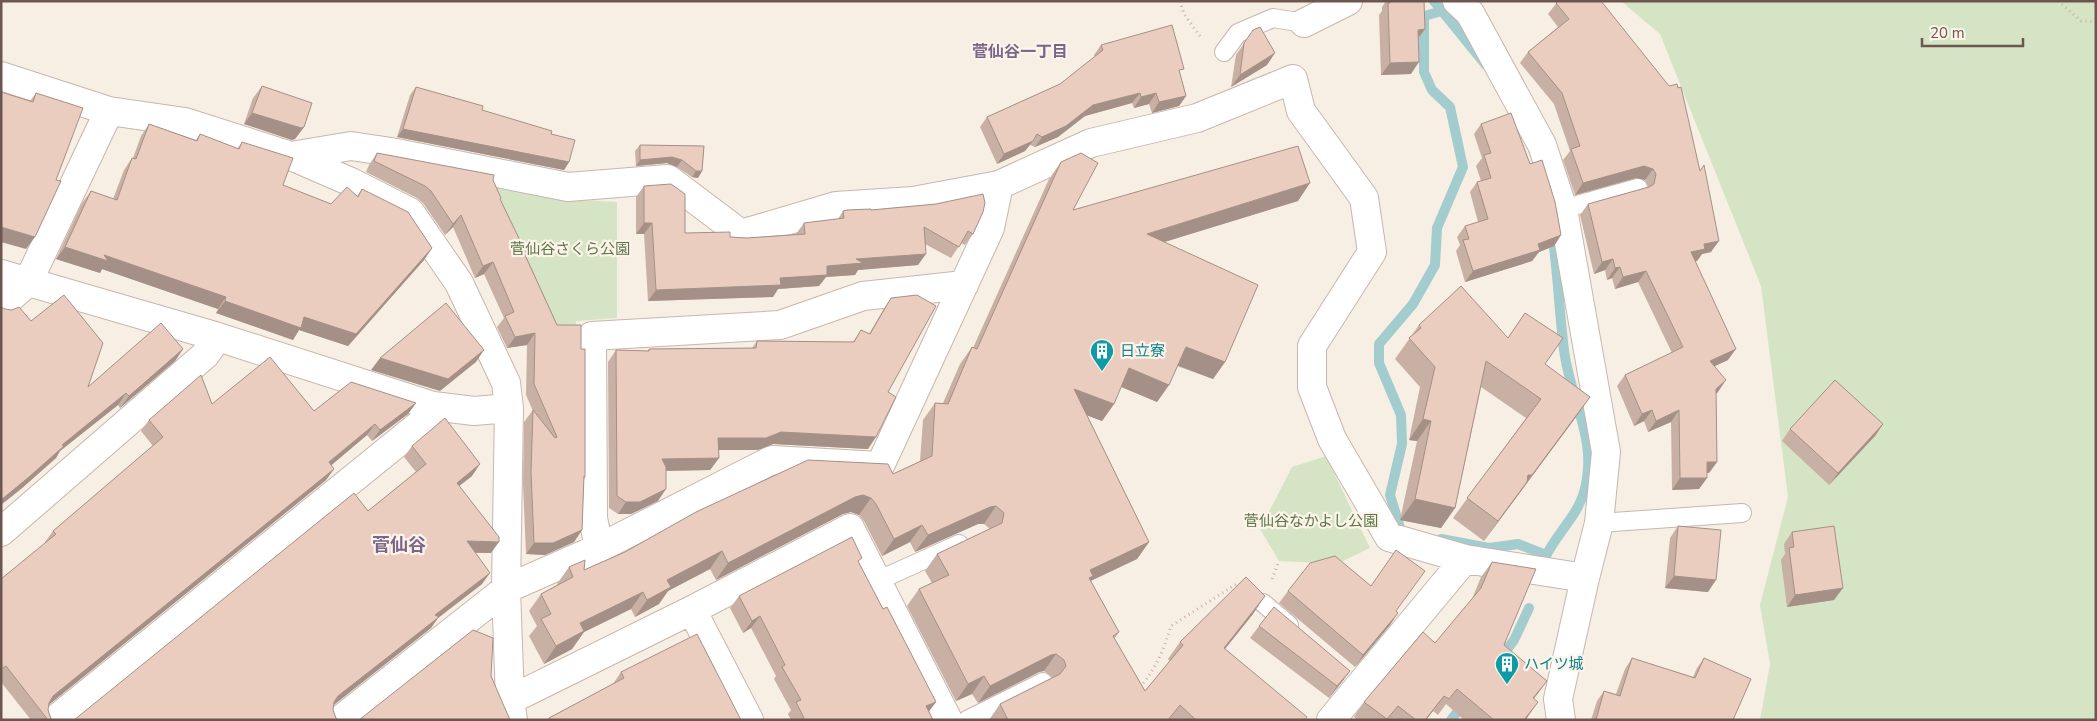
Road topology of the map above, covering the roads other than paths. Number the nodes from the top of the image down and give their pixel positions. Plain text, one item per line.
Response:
1 (1348, 1) edge
2 (1457, 1) edge
3 (1304, 22) joint
4 (1224, 52) road end
5 (1, 76) edge
6 (109, 111) junction
7 (291, 156) junction
8 (999, 185) junction
9 (1638, 188) edge
10 (1563, 209) junction
11 (1, 274) edge
12 (28, 282) junction
13 (964, 285) junction
14 (1, 306) edge
15 (218, 337) junction
16 (433, 406) junction
17 (509, 408) junction
18 (1742, 513) dead end
19 (1599, 523) junction
20 (1, 532) edge
21 (974, 538) edge
22 (599, 548) junction
23 (1465, 559) junction
24 (1585, 578) junction
25 (877, 581) junction
26 (506, 589) junction
27 (1264, 603) edge
28 (692, 610) junction
29 (1301, 635) edge
30 (1043, 682) edge
31 (511, 710) edge
32 (55, 720) edge
33 (340, 720) edge
34 (749, 720) edge
35 (948, 720) edge
36 (967, 720) edge
37 (1331, 720) edge
38 (1561, 720) edge

1 - 3 street
2 - 10 street
3 - 4 lane
5 - 6 street
6 - 7 street
6 - 12 street
7 - 8 street
7 - 17 street
8 - 13 street
8 - 23 street
9 - 10 lane
10 - 19 street
11 - 12 street
12 - 14 street
12 - 15 street
13 - 22 street
13 - 22 street
15 - 16 street
15 - 20 street
16 - 17 street
16 - 32 street
17 - 26 street
18 - 19 lane
19 - 24 street
21 - 25 lane
22 - 26 street
23 - 24 street
23 - 37 street
24 - 38 street
25 - 28 street
25 - 35 street
26 - 31 street
26 - 33 street
27 - 29 lane
28 - 31 street
28 - 34 street
30 - 36 lane

